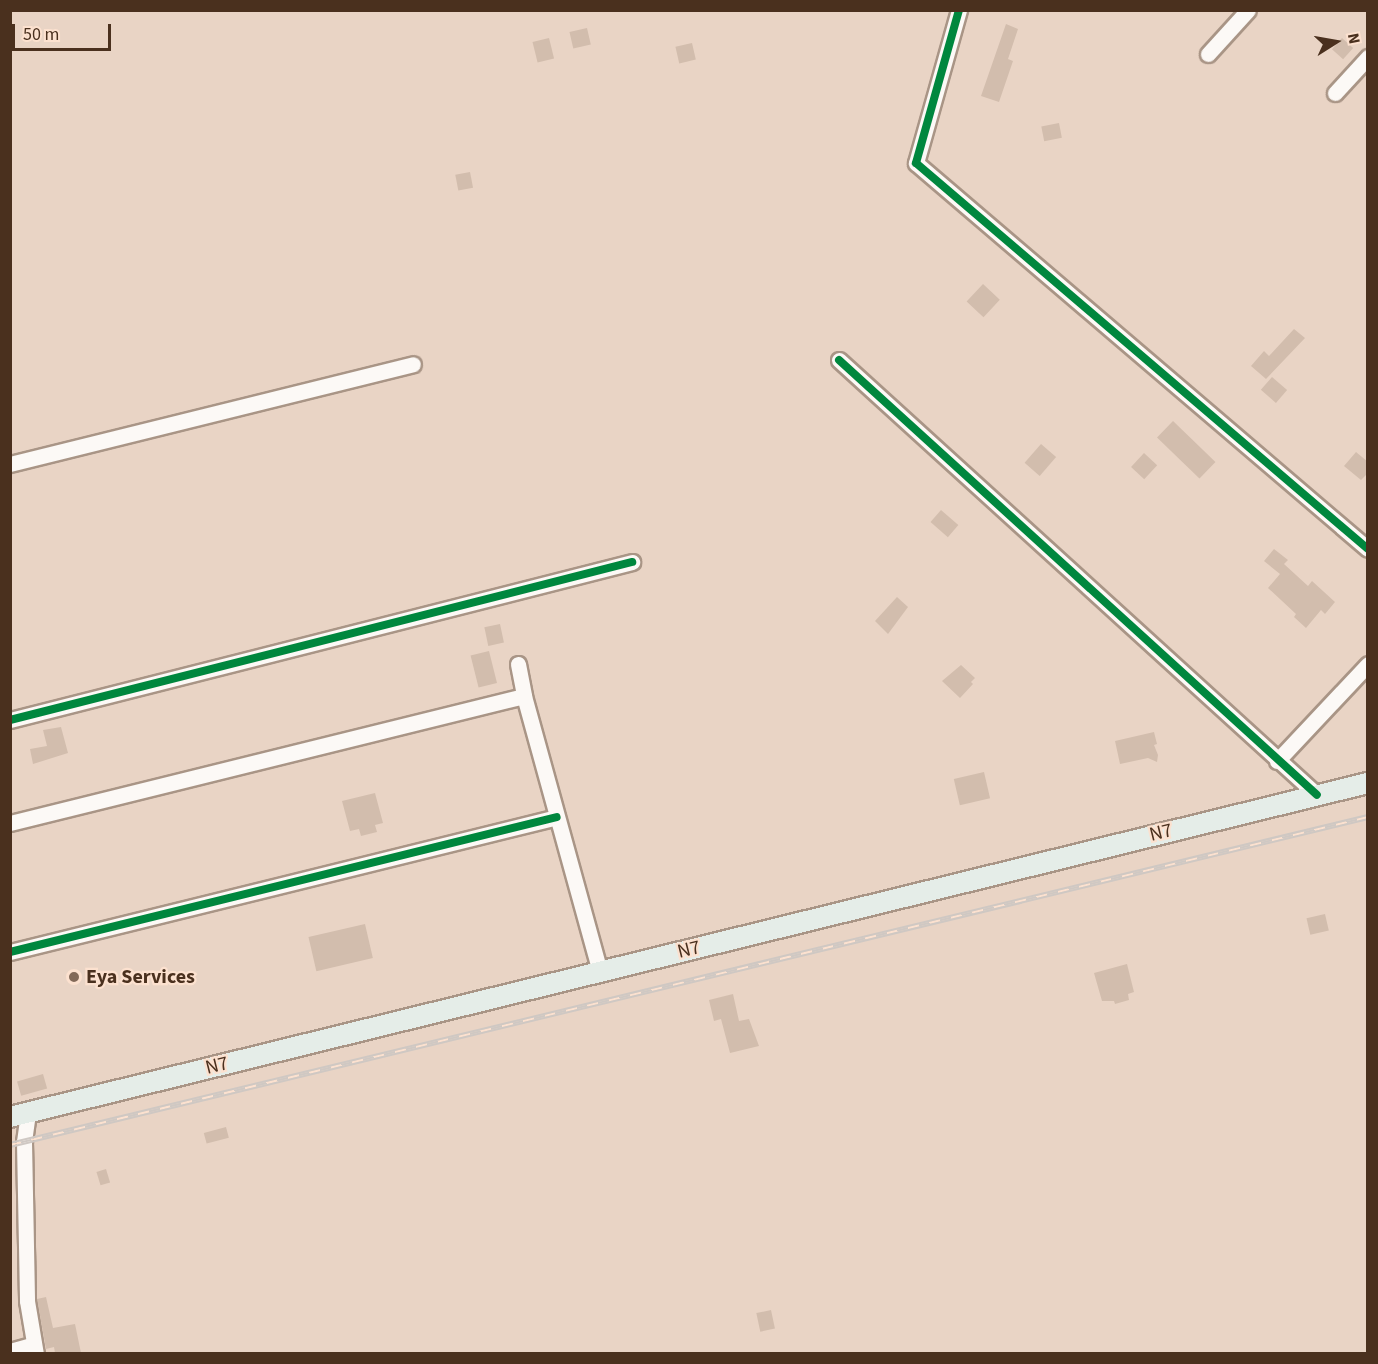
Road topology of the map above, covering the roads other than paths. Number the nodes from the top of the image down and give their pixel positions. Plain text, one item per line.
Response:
1 (959, 10) edge
2 (1248, 10) edge
3 (1208, 54) dead end
4 (1368, 57) edge
5 (1335, 93) dead end
6 (839, 360) dead end
7 (413, 364) dead end
8 (10, 464) edge
9 (1368, 549) edge
10 (632, 562) dead end
11 (518, 664) dead end
12 (1368, 664) edge
13 (524, 696) junction
14 (10, 720) edge
15 (1277, 762) junction
16 (1368, 783) edge
17 (1317, 795) junction
18 (557, 817) junction
19 (10, 823) edge
20 (10, 952) edge
21 (600, 972) junction
22 (19, 1115) edge
23 (35, 1348) edge
24 (10, 1351) edge

1 - 9 street
2 - 3 street
4 - 5 street
6 - 15 street
7 - 8 street
10 - 14 street
11 - 13 street
12 - 15 street
13 - 18 street
13 - 19 street
15 - 17 street
16 - 17 main road, N7
17 - 21 main road, N7
18 - 20 street
18 - 21 street
21 - 22 main road, N7
22 - 23 street
23 - 24 street

